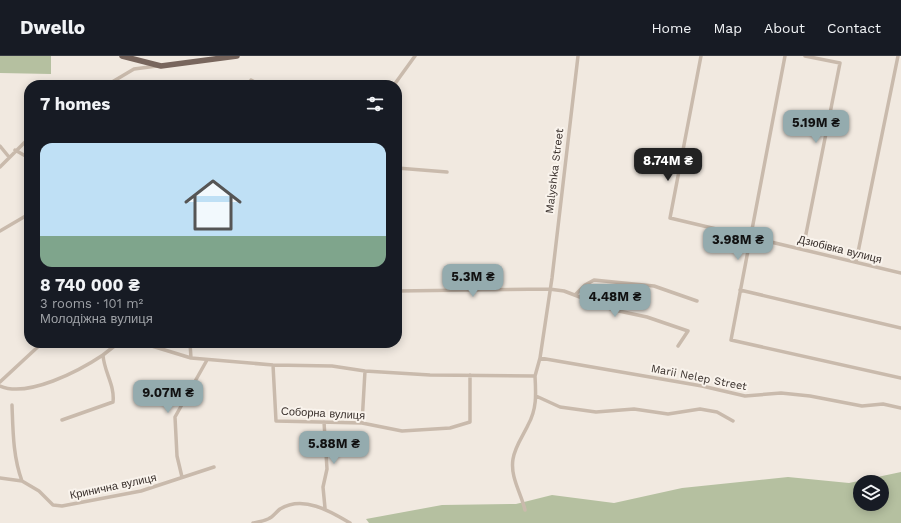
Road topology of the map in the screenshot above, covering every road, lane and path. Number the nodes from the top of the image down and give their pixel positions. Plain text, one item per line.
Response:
1 (122, 56) edge
2 (237, 56) edge
3 (415, 56) edge
4 (578, 56) edge
5 (701, 56) edge
6 (785, 56) edge
7 (805, 56) edge
8 (898, 56) edge
9 (160, 66) junction
10 (115, 80) edge
11 (398, 80) edge
12 (24, 142) edge
13 (0, 146) edge
14 (15, 150) junction
15 (24, 155) edge
16 (9, 157) junction
17 (0, 167) edge
18 (402, 168) edge
19 (448, 172) dead end
20 (24, 217) edge
21 (0, 231) edge
22 (751, 236) junction
23 (803, 249) junction
24 (856, 262) junction
25 (901, 273) edge
26 (549, 289) junction
27 (740, 290) junction
28 (402, 291) edge
29 (575, 295) junction
30 (697, 301) dead end
31 (901, 328) edge
32 (678, 346) dead end
33 (37, 348) edge
34 (112, 348) edge
35 (158, 348) edge
36 (190, 348) edge
37 (103, 355) junction
38 (191, 358) junction
39 (540, 358) junction
40 (207, 360) junction
41 (272, 366) junction
42 (365, 371) junction
43 (470, 375) junction
44 (535, 376) junction
45 (901, 378) edge
46 (0, 382) edge
47 (0, 386) edge
48 (536, 396) junction
49 (12, 405) dead end
50 (901, 408) edge
51 (62, 420) dead end
52 (733, 421) dead end
53 (324, 422) junction
54 (362, 423) junction
55 (214, 467) dead end
56 (182, 477) junction
57 (0, 478) edge
58 (22, 481) junction
59 (325, 508) junction
60 (525, 510) dead end
61 (254, 523) edge
62 (350, 523) edge

1 - 9 main road
2 - 9 main road
3 - 11 street
4 - 26 street, Malyshka Street
5 - 22 street, Дзюбівка вулиця
6 - 22 street
7 - 23 street
8 - 24 street
9 - 10 street
12 - 14 street
13 - 16 street
14 - 15 street
14 - 16 street
16 - 17 street
18 - 19 street
20 - 21 street
22 - 23 street, Дзюбівка вулиця
22 - 27 street
23 - 24 street, Дзюбівка вулиця
24 - 25 street, Дзюбівка вулиця
26 - 28 street
26 - 29 street
26 - 39 street
27 - 31 street
27 - 45 street
29 - 30 street
29 - 32 street
33 - 46 street
34 - 37 street
35 - 38 street
36 - 38 street
37 - 47 street
37 - 51 street
38 - 40 street
39 - 44 street
39 - 50 street, Marii Nelep Street
40 - 41 street
40 - 56 street
41 - 42 street
41 - 53 street, Соборна вулиця
42 - 43 street
42 - 54 street
43 - 44 street
43 - 54 street, Соборна вулиця
44 - 48 street
48 - 52 street
48 - 60 street
49 - 58 street
53 - 54 street, Соборна вулиця
53 - 59 street
55 - 56 street, Кринична вулиця
56 - 58 street, Кринична вулиця
57 - 58 street, Кринична вулиця
59 - 61 street
59 - 62 street

